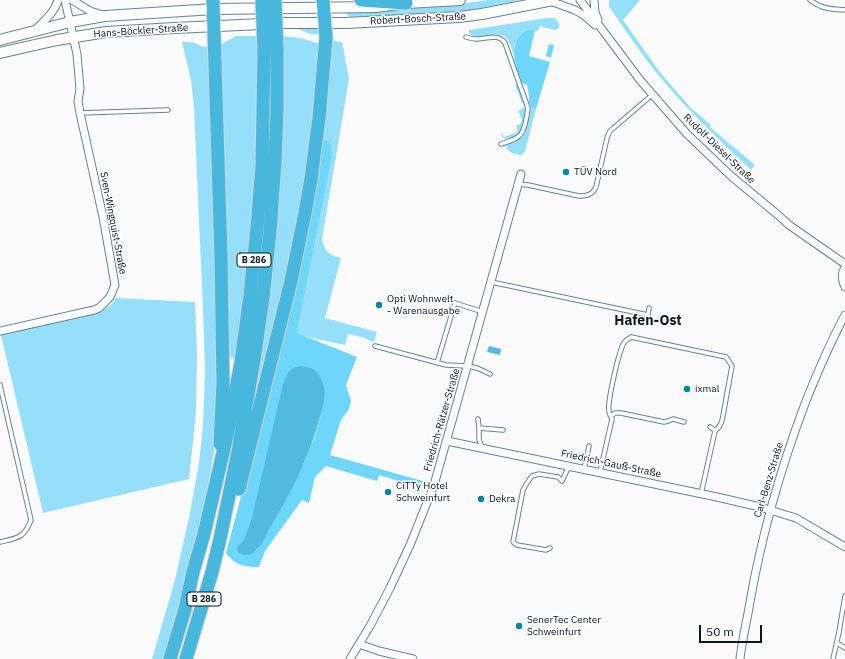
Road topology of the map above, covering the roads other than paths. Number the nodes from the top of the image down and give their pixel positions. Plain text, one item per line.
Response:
1 (58, 0) edge
2 (65, 0) edge
3 (72, 0) edge
4 (262, 0) edge
5 (274, 0) edge
6 (361, 0) edge
7 (460, 0) edge
8 (552, 0) edge
9 (580, 0) edge
10 (594, 0) edge
11 (810, 0) edge
12 (406, 3) junction
13 (323, 4) edge
14 (214, 5) edge
15 (289, 8) joint
16 (845, 10) edge
17 (105, 16) junction
18 (70, 22) junction
19 (285, 23) joint
20 (325, 23) junction
21 (214, 26) junction
22 (601, 29) junction
23 (35, 30) junction
24 (73, 37) junction
25 (466, 37) dead end
26 (0, 40) edge
27 (271, 49) junction
28 (0, 53) edge
29 (652, 95) junction
30 (168, 110) dead end
31 (80, 113) junction
32 (501, 144) dead end
33 (521, 174) dead end
34 (518, 184) junction
35 (845, 264) edge
36 (845, 268) edge
37 (491, 282) junction
38 (845, 287) edge
39 (649, 308) dead end
40 (483, 312) junction
41 (845, 315) edge
42 (0, 331) edge
43 (375, 346) dead end
44 (437, 363) junction
45 (468, 366) junction
46 (490, 374) dead end
47 (0, 385) edge
48 (612, 416) junction
49 (478, 419) dead end
50 (684, 422) dead end
51 (710, 427) dead end
52 (479, 428) junction
53 (503, 430) dead end
54 (715, 431) junction
55 (447, 441) junction
56 (589, 446) dead end
57 (482, 448) junction
58 (569, 466) junction
59 (219, 468) junction
60 (584, 469) junction
61 (600, 472) junction
62 (701, 494) junction
63 (770, 510) junction
64 (220, 539) junction
65 (0, 542) edge
66 (845, 547) edge
67 (550, 548) dead end
68 (845, 596) edge
69 (837, 643) junction
70 (359, 644) junction
71 (845, 648) edge
72 (170, 659) edge
73 (186, 659) edge
74 (350, 659) edge
75 (413, 659) edge
76 (740, 659) edge
77 (832, 659) edge

1 - 23 street
2 - 18 street, Sven-Wingquist-Straße
3 - 17 street, Hans-Böckler-Straße
4 - 27 highway, B 286, bridge
5 - 27 highway, B 286, bridge
6 - 12 highway
7 - 12 street, Robert-Bosch-Straße
8 - 20 street, Robert-Bosch-Straße
8 - 22 street, Robert-Bosch-Straße
9 - 22 street, Rudolf-Diesel-Straße
10 - 22 street, Rudolf-Diesel-Straße
11 - 16 lane
12 - 13 street, Robert-Bosch-Straße
13 - 15 street, Robert-Bosch-Straße
13 - 20 highway, B 286
14 - 15 street, Hans-Böckler-Straße
14 - 17 street, Hans-Böckler-Straße
14 - 21 highway
17 - 18 street, Hans-Böckler-Straße
18 - 23 street, Hans-Böckler-Straße
18 - 24 street, Sven-Wingquist-Straße
19 - 20 street, Robert-Bosch-Straße
19 - 21 street, Hans-Böckler-Straße
20 - 64 highway, B 286
21 - 24 street, Hans-Böckler-Straße
21 - 59 highway
22 - 29 street, Rudolf-Diesel-Straße
23 - 26 street, Hans-Böckler-Straße
24 - 28 street, Hans-Böckler-Straße
24 - 31 street, Sven-Wingquist-Straße
25 - 32 lane
27 - 59 highway, B 286
27 - 64 highway, B 286
29 - 34 lane
29 - 35 street, Rudolf-Diesel-Straße
30 - 31 lane
31 - 42 street, Sven-Wingquist-Straße
33 - 34 street, Friedrich-Rätzer-Straße
34 - 37 street, Friedrich-Rätzer-Straße
36 - 38 street
37 - 39 lane
37 - 40 street, Friedrich-Rätzer-Straße
40 - 44 lane
40 - 45 street, Friedrich-Rätzer-Straße
41 - 63 street, Carl-Benz-Straße
43 - 44 lane
44 - 45 lane
45 - 46 lane
45 - 55 street, Friedrich-Rätzer-Straße
47 - 65 lane
48 - 50 lane
48 - 54 lane
48 - 61 lane
49 - 52 lane
51 - 54 lane
52 - 53 lane
52 - 57 lane
54 - 62 lane
55 - 57 street, Friedrich-Gauß-Straße
55 - 70 street, Friedrich-Rätzer-Straße
56 - 60 lane
57 - 58 street, Friedrich-Gauß-Straße
58 - 60 street, Friedrich-Gauß-Straße
58 - 67 lane
59 - 72 highway, B 286
60 - 61 street, Friedrich-Gauß-Straße
61 - 62 street, Friedrich-Gauß-Straße
62 - 63 street, Friedrich-Gauß-Straße
63 - 66 street, Friedrich-Gauß-Straße
63 - 76 street, Carl-Benz-Straße
64 - 73 highway, B 286
68 - 69 lane
69 - 71 lane
69 - 77 lane
70 - 74 street, Friedrich-Rätzer-Straße
70 - 75 street

